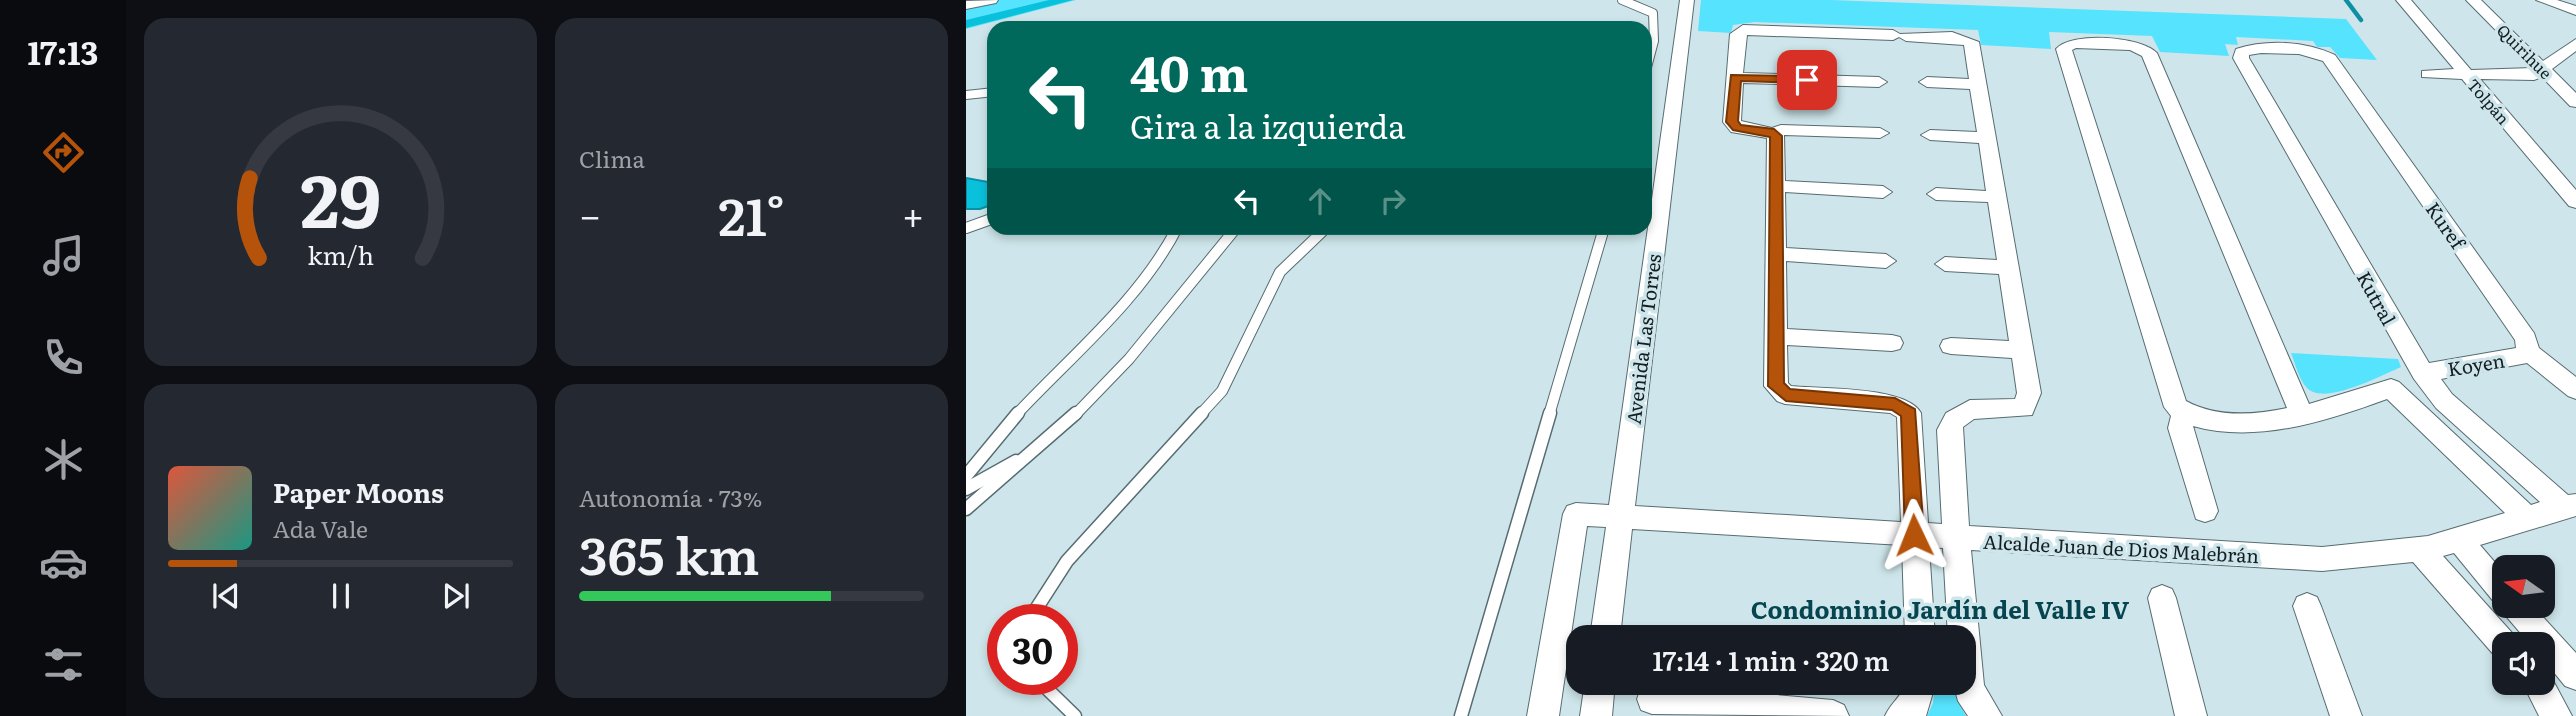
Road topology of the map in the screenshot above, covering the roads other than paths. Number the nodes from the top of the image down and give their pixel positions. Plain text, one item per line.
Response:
1 (991, 0) edge
2 (1622, 0) edge
3 (1687, 0) edge
4 (2403, 0) edge
5 (2473, 0) edge
6 (2543, 0) edge
7 (966, 5) edge
8 (2576, 11) edge
9 (1652, 49) edge
10 (2572, 50) edge
11 (2321, 54) joint
12 (2544, 71) junction
13 (2428, 74) dead end
14 (2467, 75) junction
15 (1735, 78) junction
16 (1879, 82) dead end
17 (1927, 82) dead end
18 (1978, 84) junction
19 (987, 93) edge
20 (966, 95) edge
21 (2576, 102) edge
22 (1880, 133) dead end
23 (1772, 134) junction
24 (1930, 135) dead end
25 (1987, 138) junction
26 (1776, 186) junction
27 (1883, 192) dead end
28 (1936, 194) dead end
29 (1997, 197) junction
30 (2576, 202) edge
31 (987, 220) edge
32 (966, 228) edge
33 (1174, 235) edge
34 (1230, 235) edge
35 (1319, 235) edge
36 (1602, 235) edge
37 (1776, 254) junction
38 (1886, 261) dead end
39 (1945, 264) dead end
40 (2008, 267) junction
41 (1776, 336) junction
42 (1892, 343) dead end
43 (1951, 346) dead end
44 (2022, 350) junction
45 (2528, 352) junction
46 (2422, 373) junction
47 (2576, 390) edge
48 (2184, 414) junction
49 (2302, 415) junction
50 (1028, 456) junction
51 (966, 476) edge
52 (966, 489) edge
53 (2570, 506) edge
54 (966, 509) edge
55 (2205, 511) dead end
56 (1620, 517) junction
57 (2526, 517) junction
58 (1914, 535) junction
59 (1957, 538) junction
60 (2459, 540) junction
61 (2419, 549) junction
62 (2492, 579) edge
63 (2162, 598) dead end
64 (1039, 604) edge
65 (2306, 606) dead end
66 (2526, 618) edge
67 (1606, 625) edge
68 (1919, 625) edge
69 (1963, 625) edge
70 (2492, 632) edge
71 (2576, 675) edge
72 (1053, 695) edge
73 (1598, 695) edge
74 (1917, 695) edge
75 (1972, 695) edge
76 (2544, 695) edge
77 (1652, 699) dead end
78 (1075, 716) edge
79 (1461, 716) edge
80 (1543, 716) edge
81 (1596, 716) edge
82 (1833, 716) edge
83 (1901, 716) edge
84 (1986, 716) edge
85 (2191, 716) edge
86 (2346, 716) edge
87 (2556, 716) edge

1 - 7 street
2 - 9 lane
3 - 56 street, Avenida Las Torres
4 - 14 street, Tolpán
5 - 12 street, Quirihue
6 - 8 street
10 - 12 street
11 - 45 street, Kuref
11 - 46 street, Kutral
12 - 14 street
12 - 21 street, Quirihue
13 - 14 street
14 - 30 street, Tolpán
15 - 16 street
15 - 18 street
15 - 23 street
17 - 18 street
18 - 25 street
19 - 20 lane
22 - 23 street
23 - 26 street
24 - 25 street
25 - 29 street
26 - 27 street
26 - 37 street
28 - 29 street
29 - 40 street
31 - 32 lane
33 - 51 lane
34 - 50 lane
35 - 64 lane
36 - 79 lane
37 - 38 street
37 - 41 street
39 - 40 street
40 - 44 street
41 - 42 street
41 - 58 street
43 - 44 street
44 - 59 street
45 - 46 street, Koyen
45 - 47 street, Kuref
46 - 53 street, Kutral
48 - 49 street
48 - 49 street
48 - 55 street
49 - 57 street
50 - 52 lane
50 - 54 lane
53 - 57 street, Alcalde Juan de Dios Malebrán
56 - 58 street, Alcalde Juan de Dios Malebrán
56 - 67 street, Avenida Las Torres
56 - 80 street, Alcalde Juan de Dios Malebrán
57 - 60 street, Alcalde Juan de Dios Malebrán
58 - 59 street, Alcalde Juan de Dios Malebrán
58 - 68 street
59 - 61 street, Alcalde Juan de Dios Malebrán
59 - 69 street
60 - 61 street, Alcalde Juan de Dios Malebrán
60 - 62 street
61 - 70 street
63 - 85 street
65 - 86 street
66 - 71 street
72 - 78 lane
73 - 81 street
74 - 83 street
75 - 84 street
76 - 87 street
77 - 82 street

